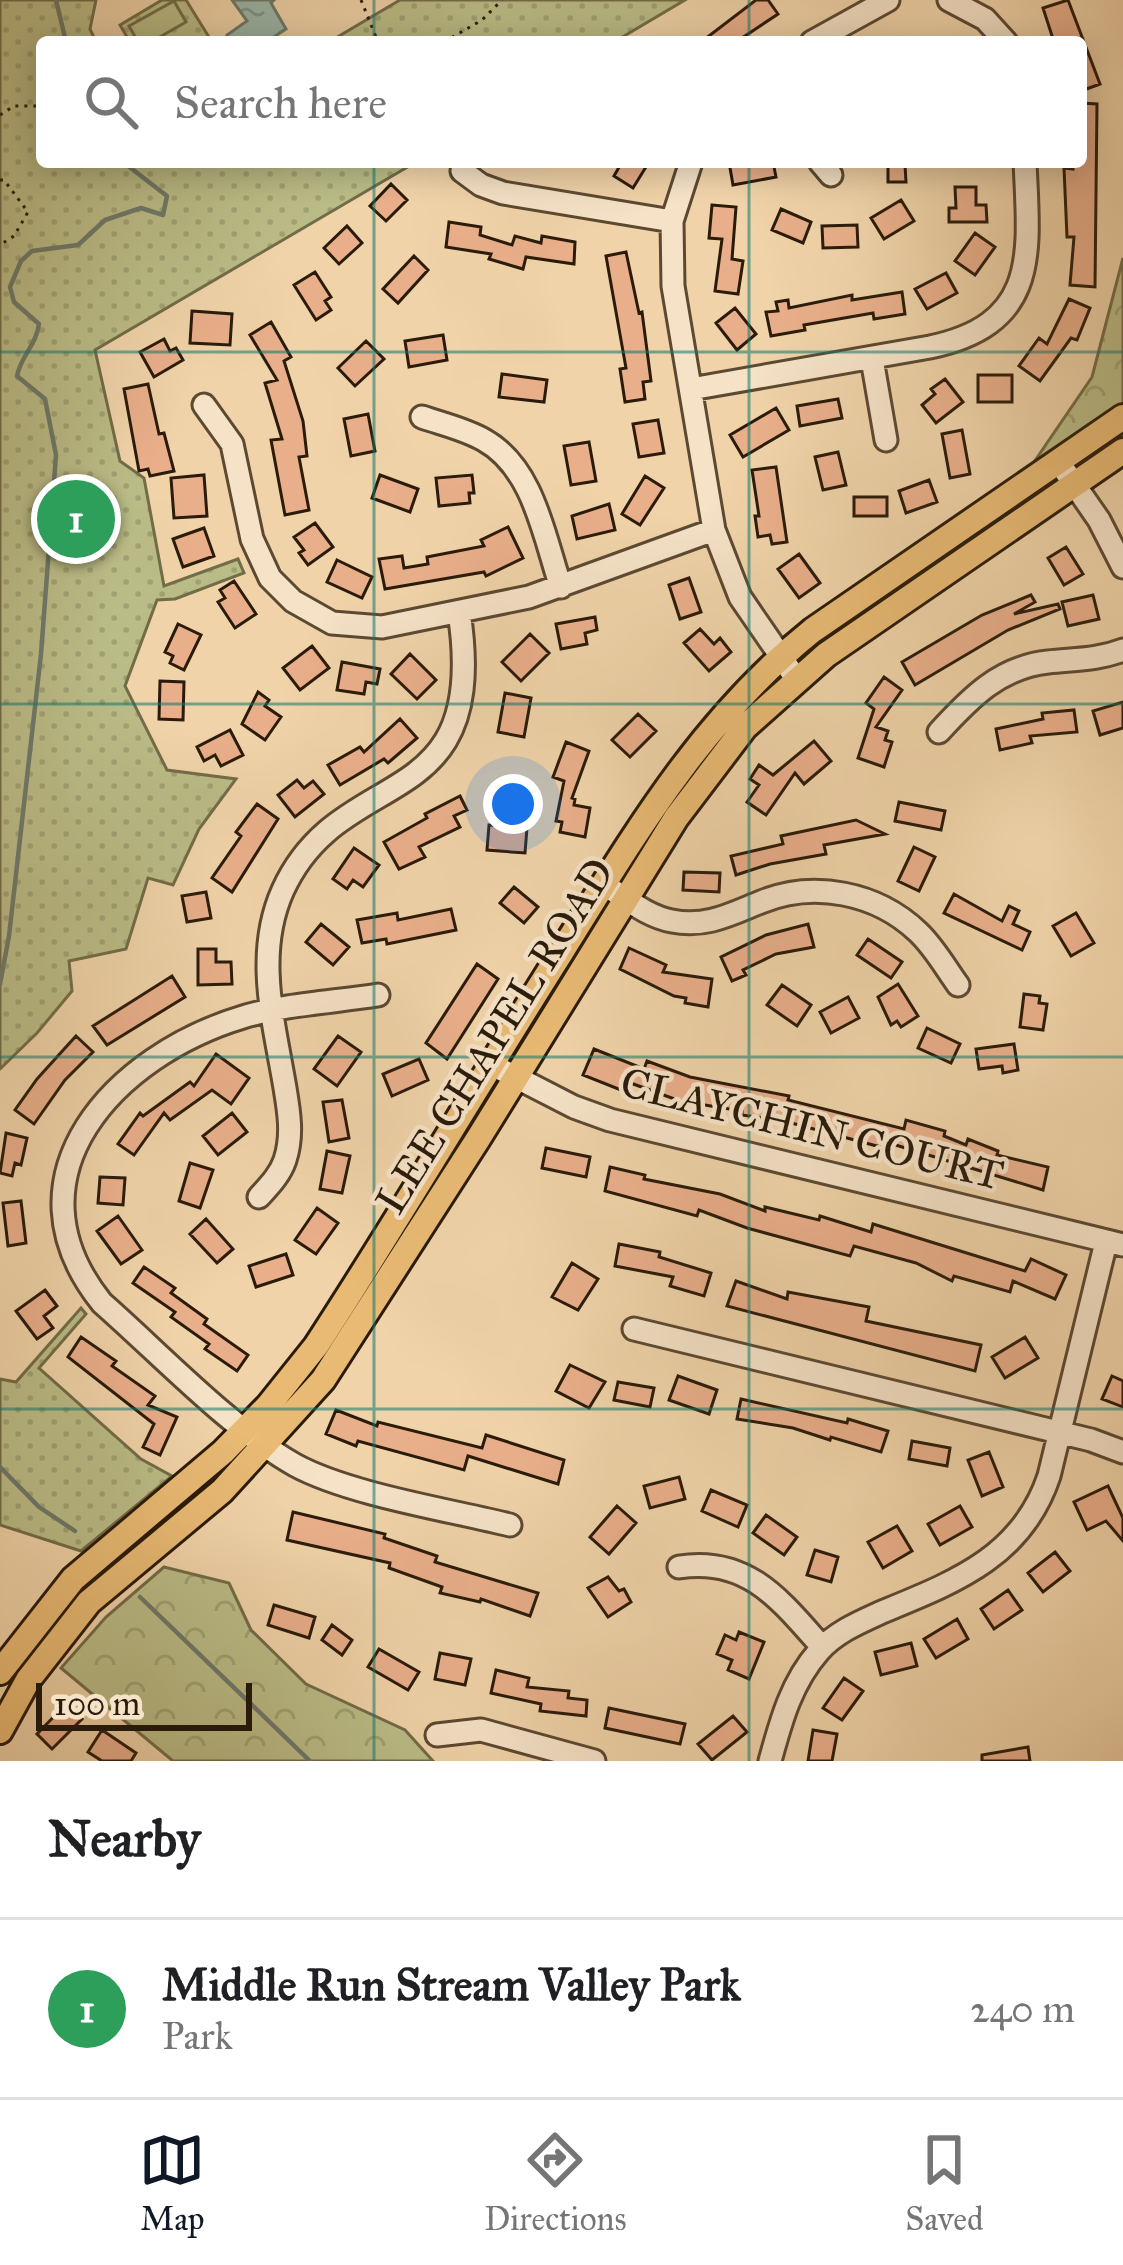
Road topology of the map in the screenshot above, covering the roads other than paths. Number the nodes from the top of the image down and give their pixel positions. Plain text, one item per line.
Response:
1 (888, 0) edge
2 (949, 0) edge
3 (823, 36) edge
4 (1001, 36) edge
5 (689, 168) edge
6 (1025, 168) edge
7 (462, 171) dead end
8 (672, 221) junction
9 (872, 358) junction
10 (691, 389) junction
11 (205, 405) dead end
12 (422, 417) dead end
13 (1123, 417) edge
14 (886, 440) dead end
15 (1123, 451) edge
16 (1058, 460) junction
17 (1074, 484) junction
18 (715, 530) junction
19 (1123, 567) edge
20 (561, 587) junction
21 (459, 612) junction
22 (1123, 650) edge
23 (780, 656) junction
24 (796, 680) junction
25 (939, 732) dead end
26 (603, 884) junction
27 (626, 899) junction
28 (958, 985) dead end
29 (378, 995) dead end
30 (273, 1011) junction
31 (491, 1064) junction
32 (516, 1079) junction
33 (259, 1197) dead end
34 (1114, 1244) edge
35 (634, 1329) dead end
36 (246, 1430) junction
37 (1060, 1432) junction
38 (267, 1446) junction
39 (1123, 1452) edge
40 (511, 1525) dead end
41 (679, 1567) dead end
42 (822, 1647) junction
43 (0, 1672) edge
44 (0, 1731) edge
45 (436, 1735) dead end
46 (594, 1761) edge
47 (770, 1761) edge

1 - 3 street
2 - 4 street
5 - 8 street
6 - 9 street
7 - 8 street
8 - 10 street
9 - 10 street
9 - 14 street
10 - 18 street
11 - 21 street
12 - 20 street
13 - 16 main road, LEE CHAPEL ROAD
15 - 17 main road, LEE CHAPEL ROAD
16 - 17 street
16 - 23 main road, LEE CHAPEL ROAD
17 - 19 street
17 - 24 main road, LEE CHAPEL ROAD
18 - 20 street
18 - 23 street
20 - 21 street
21 - 30 street
22 - 25 street
23 - 24 street
23 - 26 main road, LEE CHAPEL ROAD
24 - 27 main road, LEE CHAPEL ROAD
26 - 27 street
26 - 31 main road, LEE CHAPEL ROAD
27 - 28 street
27 - 32 main road, LEE CHAPEL ROAD
29 - 30 street
30 - 33 street
30 - 36 street
31 - 32 street, CLAYCHIN COURT
31 - 36 main road, LEE CHAPEL ROAD
32 - 34 street, CLAYCHIN COURT
32 - 38 main road, LEE CHAPEL ROAD
34 - 37 street
35 - 37 street
36 - 38 street
36 - 43 main road, LEE CHAPEL ROAD
37 - 39 street
37 - 42 street
38 - 40 street
38 - 44 main road, LEE CHAPEL ROAD
41 - 42 street
42 - 47 street
45 - 46 street

